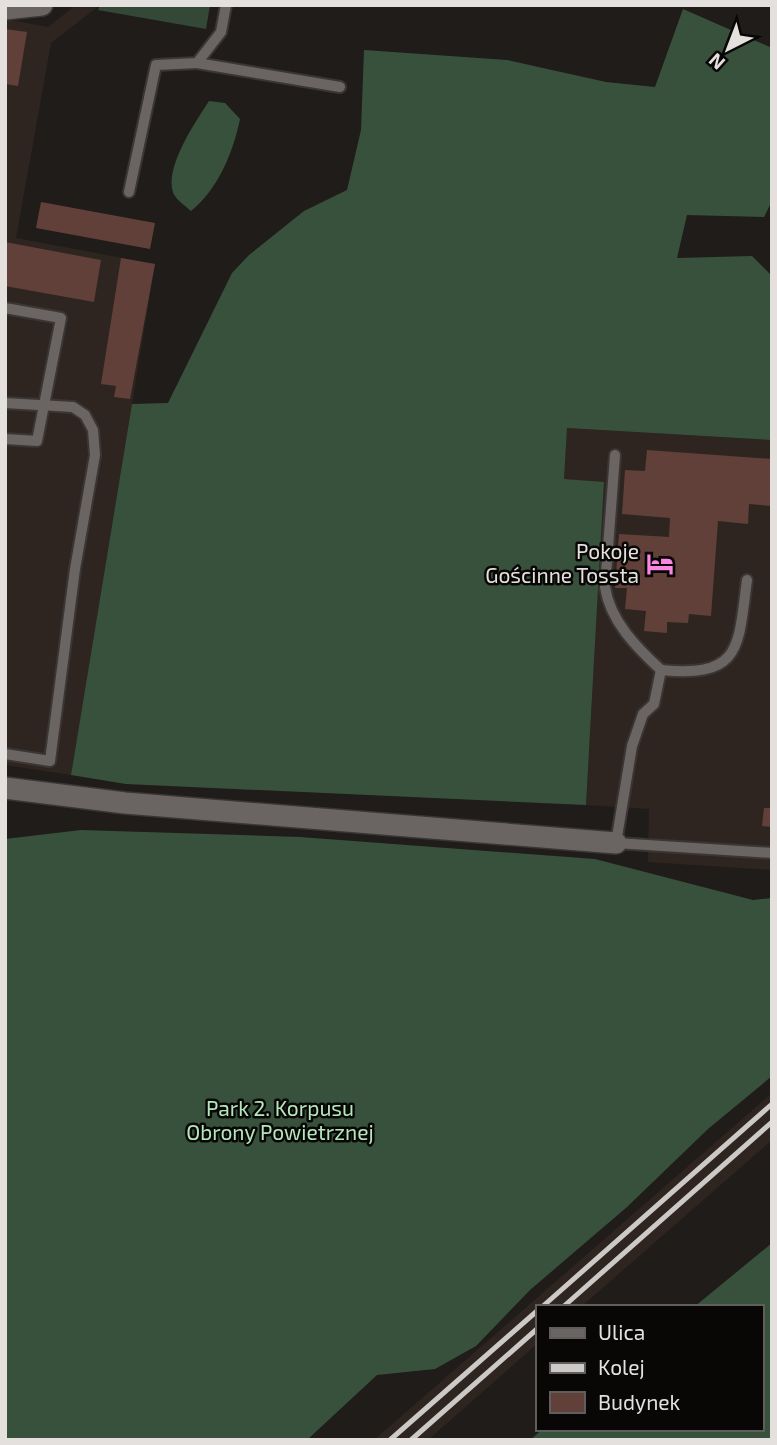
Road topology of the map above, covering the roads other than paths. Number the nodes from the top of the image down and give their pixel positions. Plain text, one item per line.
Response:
1 (42, 5) edge
2 (226, 5) edge
3 (5, 9) edge
4 (197, 63) junction
5 (340, 87) dead end
6 (129, 192) dead end
7 (5, 309) edge
8 (5, 403) edge
9 (46, 404) junction
10 (5, 439) edge
11 (615, 455) dead end
12 (747, 580) dead end
13 (661, 670) junction
14 (5, 754) edge
15 (5, 788) edge
16 (617, 843) junction
17 (772, 853) edge

1 - 3 street
2 - 4 lane
4 - 5 lane
4 - 6 lane
7 - 9 lane
8 - 9 lane
9 - 10 lane
9 - 14 lane
11 - 13 lane
12 - 13 lane
13 - 16 lane
15 - 16 street
16 - 17 lane

